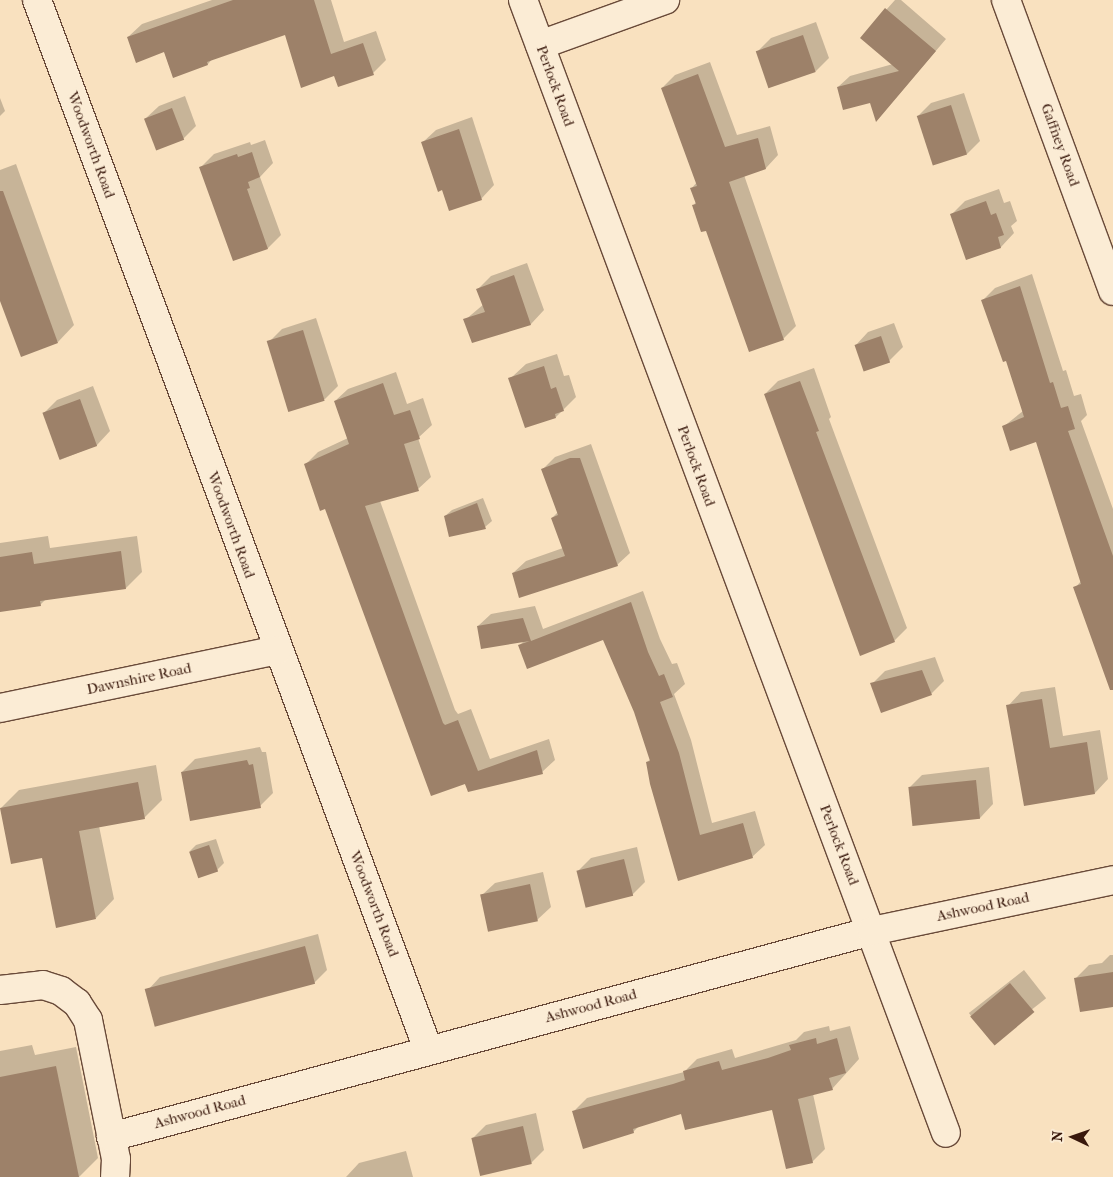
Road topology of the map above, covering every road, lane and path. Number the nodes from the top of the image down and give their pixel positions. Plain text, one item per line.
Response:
1 (37, 0) edge
2 (523, 0) edge
3 (666, 0) edge
4 (1006, 0) edge
5 (540, 45) junction
6 (1113, 291) edge
7 (277, 650) junction
8 (0, 708) edge
9 (1113, 880) edge
10 (872, 931) junction
11 (0, 990) edge
12 (428, 1049) junction
13 (946, 1133) dead end
14 (112, 1137) junction
15 (115, 1177) edge

1 - 7 street, Woodworth Road
2 - 5 street, Perlock Road
3 - 5 street
4 - 6 street, Gaffney Road
5 - 10 street, Perlock Road
7 - 8 street, Dawnshire Road
7 - 12 street, Woodworth Road
9 - 10 street, Ashwood Road
10 - 12 street, Ashwood Road
10 - 13 street, Perlock Road
11 - 14 street
12 - 14 street, Ashwood Road
14 - 15 street

